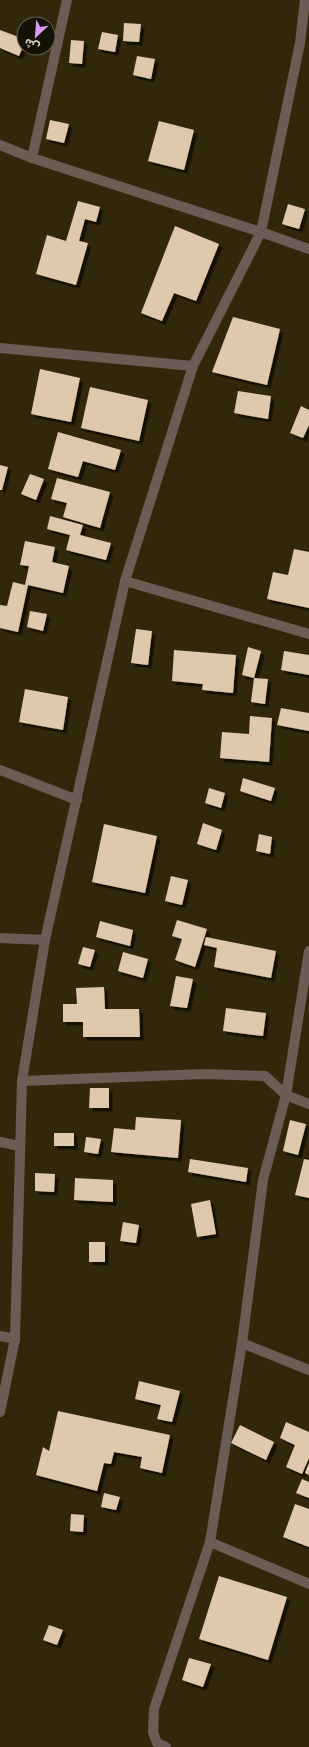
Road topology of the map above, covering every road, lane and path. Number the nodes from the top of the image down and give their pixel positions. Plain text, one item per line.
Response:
1 (67, 0) edge
2 (305, 0) edge
3 (305, 44) edge
4 (0, 145) edge
5 (32, 158) junction
6 (261, 232) junction
7 (309, 249) edge
8 (0, 348) edge
9 (193, 366) junction
10 (125, 582) junction
11 (309, 634) edge
12 (0, 770) edge
13 (77, 800) junction
14 (0, 938) edge
15 (45, 940) junction
16 (309, 951) edge
17 (22, 1081) junction
18 (286, 1095) junction
19 (309, 1104) edge
20 (0, 1142) edge
21 (19, 1146) junction
22 (0, 1336) edge
23 (15, 1339) junction
24 (242, 1343) junction
25 (309, 1370) edge
26 (0, 1412) edge
27 (210, 1542) junction
28 (309, 1584) edge
29 (166, 1747) edge

1 - 5 street
2 - 3 street
3 - 6 street
4 - 5 street
5 - 6 street
6 - 7 street
6 - 9 street
8 - 9 street
9 - 10 street
10 - 11 street
10 - 13 street
12 - 13 street
13 - 15 street
14 - 15 street
15 - 17 street
16 - 18 street
17 - 18 street
17 - 21 street
18 - 19 street
18 - 24 street
20 - 21 street
21 - 23 street
22 - 23 street
23 - 26 street
24 - 25 street
24 - 27 street
27 - 28 street
27 - 29 street

